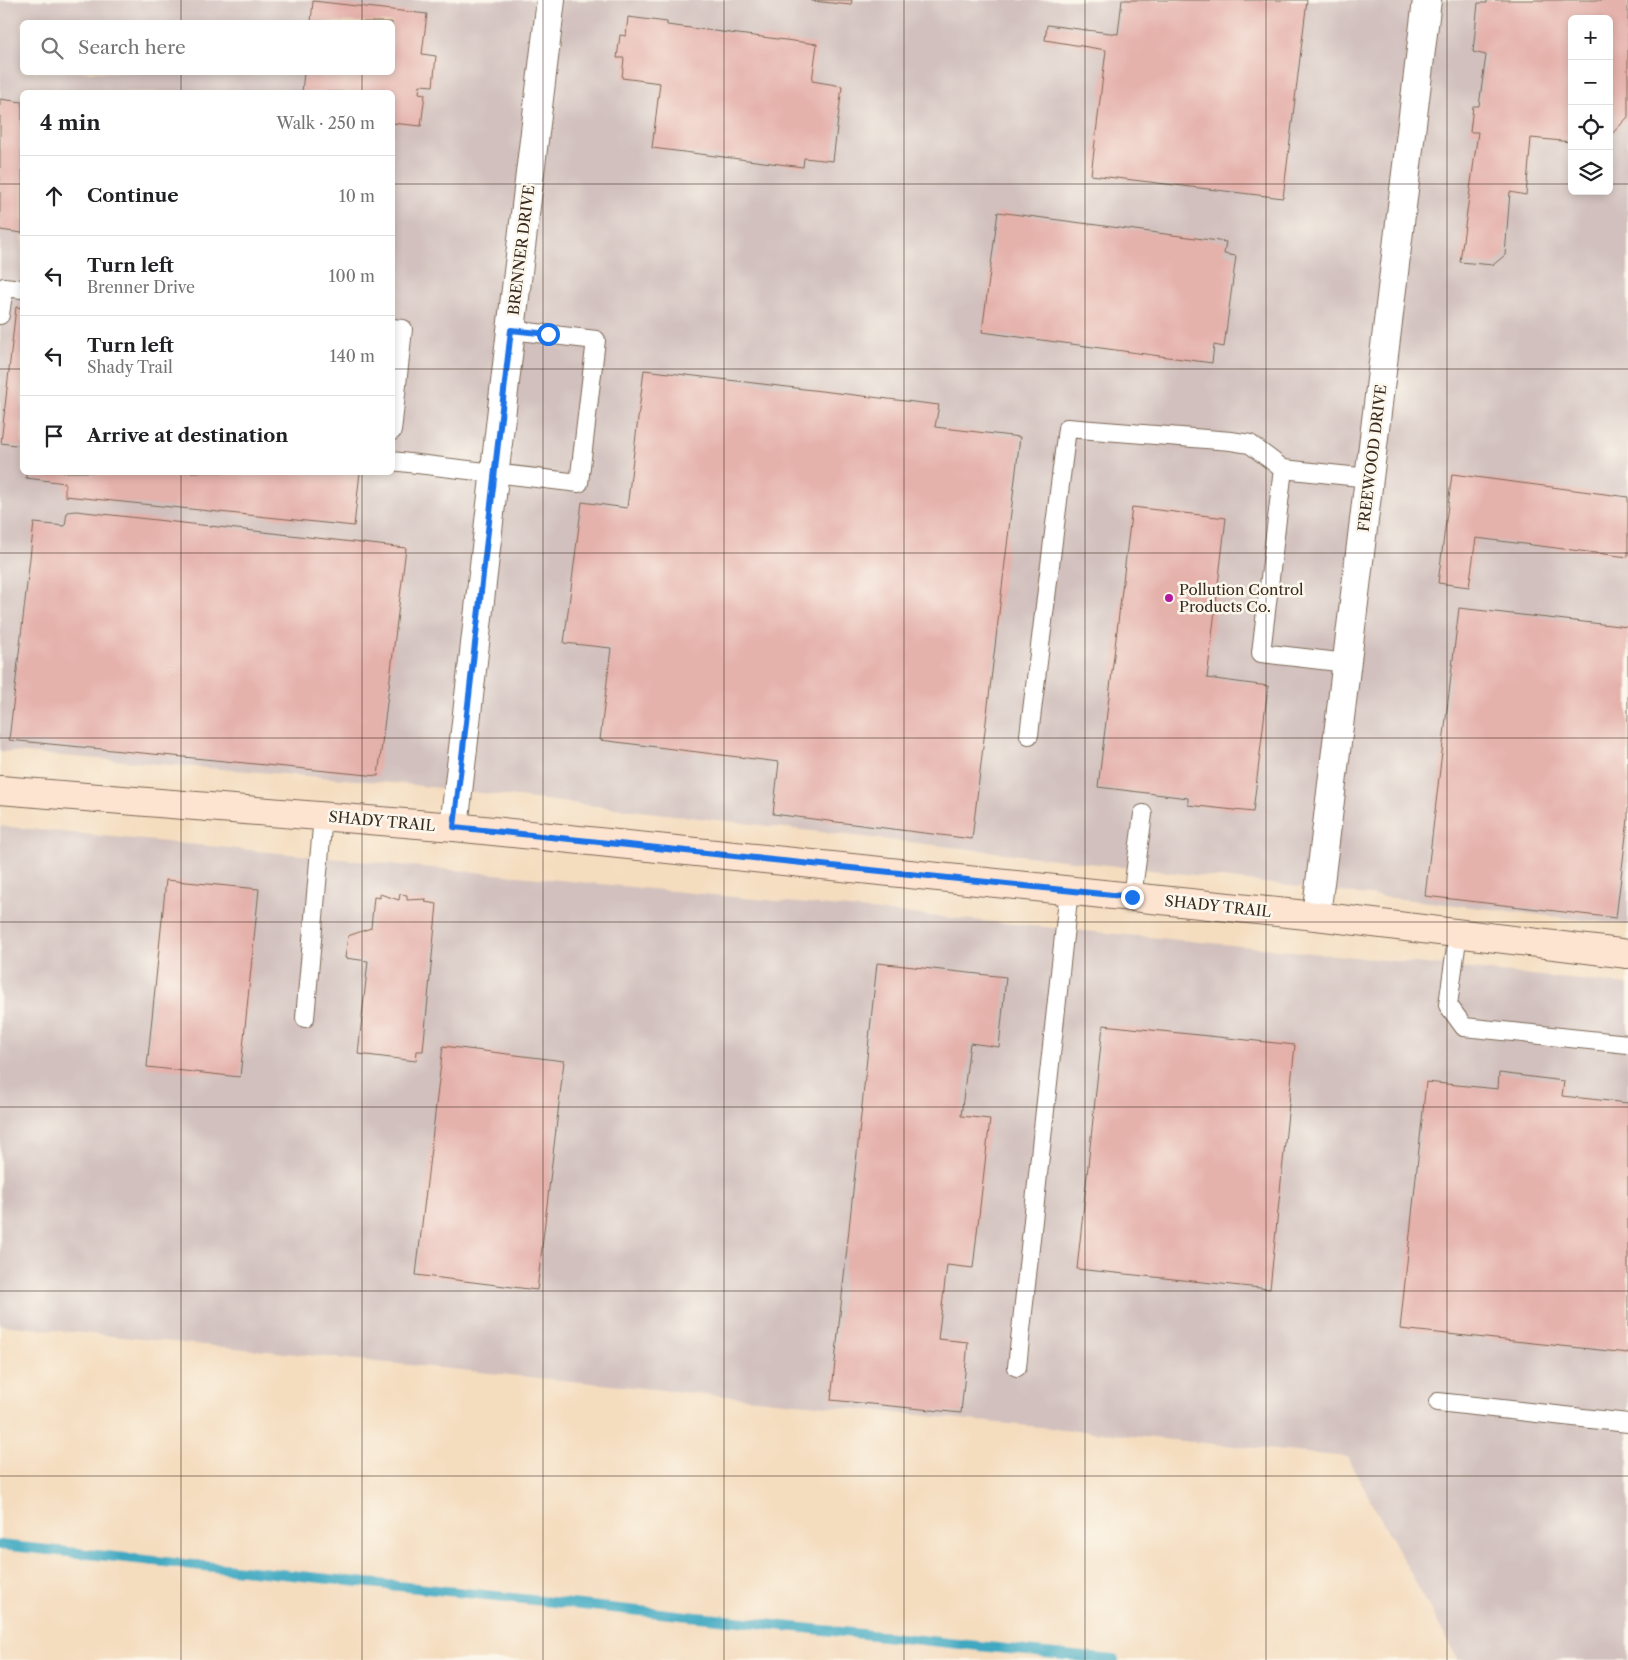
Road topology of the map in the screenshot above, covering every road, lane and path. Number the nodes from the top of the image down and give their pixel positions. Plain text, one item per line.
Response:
1 (551, 0) edge
2 (1427, 0) edge
3 (20, 289) edge
4 (0, 315) edge
5 (395, 328) edge
6 (511, 330) junction
7 (395, 403) edge
8 (395, 461) edge
9 (1283, 469) junction
10 (495, 473) junction
11 (1369, 478) junction
12 (1347, 663) junction
13 (1029, 735) dead end
14 (0, 790) edge
15 (1143, 814) dead end
16 (323, 816) junction
17 (454, 827) junction
18 (1069, 890) junction
19 (1132, 897) junction
20 (1316, 916) junction
21 (1458, 933) junction
22 (1628, 954) edge
23 (305, 1018) dead end
24 (1628, 1044) edge
25 (1016, 1367) dead end
26 (1438, 1402) dead end
27 (1628, 1423) edge

1 - 6 street, BRENNER DRIVE
2 - 11 street, FREEWOOD DRIVE
3 - 4 lane
5 - 7 lane
6 - 10 street, BRENNER DRIVE
6 - 10 lane
8 - 10 lane
9 - 11 lane
9 - 12 lane
9 - 13 lane
10 - 17 street, BRENNER DRIVE
11 - 12 street, FREEWOOD DRIVE
12 - 20 street, FREEWOOD DRIVE
14 - 16 street, SHADY TRAIL
15 - 19 lane
16 - 17 street, SHADY TRAIL
16 - 23 lane
17 - 18 street, SHADY TRAIL
18 - 19 street, SHADY TRAIL
18 - 25 lane
19 - 20 street, SHADY TRAIL
20 - 21 street, SHADY TRAIL
21 - 22 street, SHADY TRAIL
21 - 24 lane
26 - 27 lane

